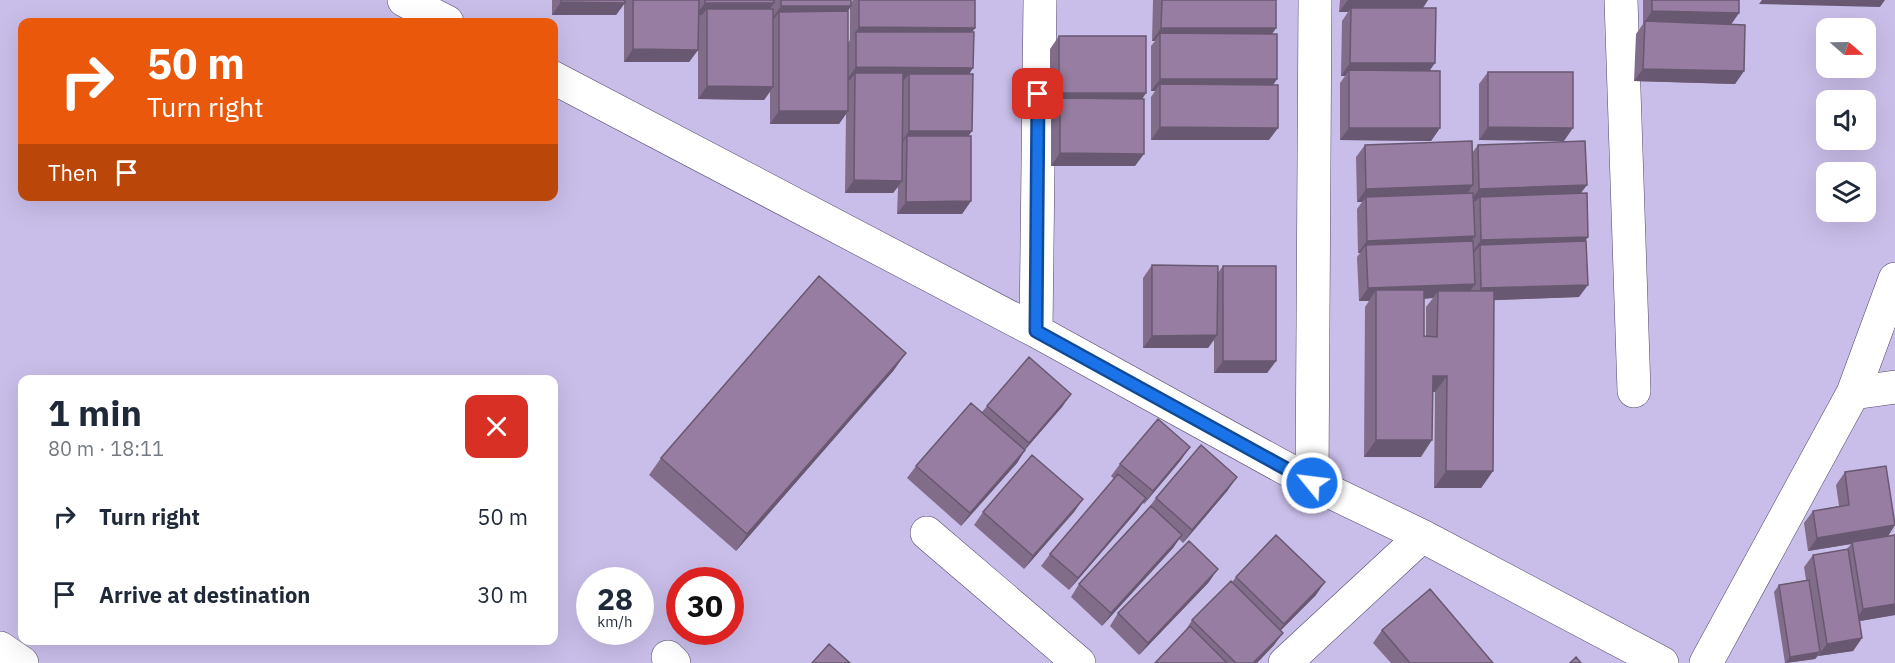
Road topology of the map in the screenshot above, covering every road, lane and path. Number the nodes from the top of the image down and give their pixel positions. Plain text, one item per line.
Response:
1 (404, 0) edge
2 (1040, 0) edge
3 (1315, 0) edge
4 (1621, 0) edge
5 (439, 18) edge
6 (558, 80) edge
7 (1895, 279) edge
8 (1036, 331) junction
9 (1895, 387) edge
10 (1634, 391) dead end
11 (1853, 393) junction
12 (1312, 483) junction
13 (927, 533) dead end
14 (1422, 536) junction
15 (0, 648) edge
16 (22, 663) edge
17 (1079, 663) edge
18 (1285, 663) edge
19 (1662, 663) edge
20 (1706, 663) edge

1 - 5 street
2 - 8 street
3 - 12 street
4 - 10 street
6 - 8 street
7 - 11 street
8 - 12 street
9 - 11 street
11 - 20 street
12 - 14 street
13 - 17 street
14 - 18 street
14 - 19 street
15 - 16 street

